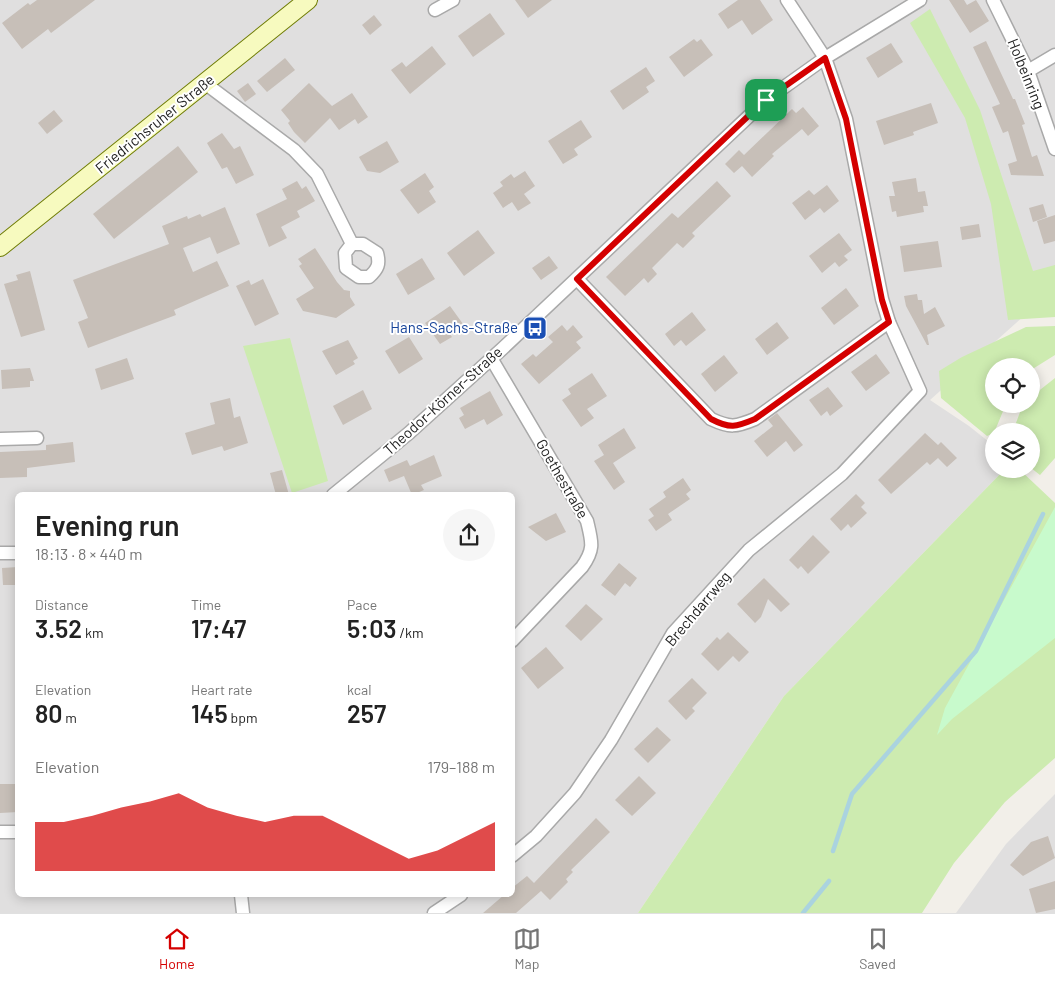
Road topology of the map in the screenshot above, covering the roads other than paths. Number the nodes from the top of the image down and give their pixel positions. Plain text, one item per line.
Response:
1 (308, 0) edge
2 (453, 0) edge
3 (787, 0) edge
4 (920, 0) edge
5 (993, 0) edge
6 (435, 10) dead end
7 (1055, 55) edge
8 (825, 58) junction
9 (1028, 71) junction
10 (206, 84) junction
11 (1055, 149) edge
12 (352, 244) dead end
13 (0, 247) edge
14 (577, 279) junction
15 (889, 322) junction
16 (491, 358) junction
17 (37, 438) dead end
18 (0, 439) edge
19 (337, 492) edge
20 (15, 552) edge
21 (0, 553) edge
22 (515, 638) edge
23 (0, 832) edge
24 (15, 832) edge
25 (515, 854) edge
26 (241, 897) edge
27 (458, 897) edge
28 (242, 913) edge
29 (434, 913) edge

1 - 10 main road, Friedrichsruher Straße
2 - 6 street
3 - 8 street
4 - 8 street, Theodor-Körner-Straße
5 - 9 street, Holbeinring
7 - 9 street
8 - 14 street, Theodor-Körner-Straße
8 - 15 street
9 - 11 street, Holbeinring
10 - 12 street
10 - 13 main road, Friedrichsruher Straße
14 - 15 street
14 - 16 street, Theodor-Körner-Straße
15 - 25 street, Brechdarrweg
16 - 19 street, Theodor-Körner-Straße
16 - 22 street, Goethestraße
17 - 18 street
20 - 21 street
23 - 24 street
26 - 28 street
27 - 29 street

